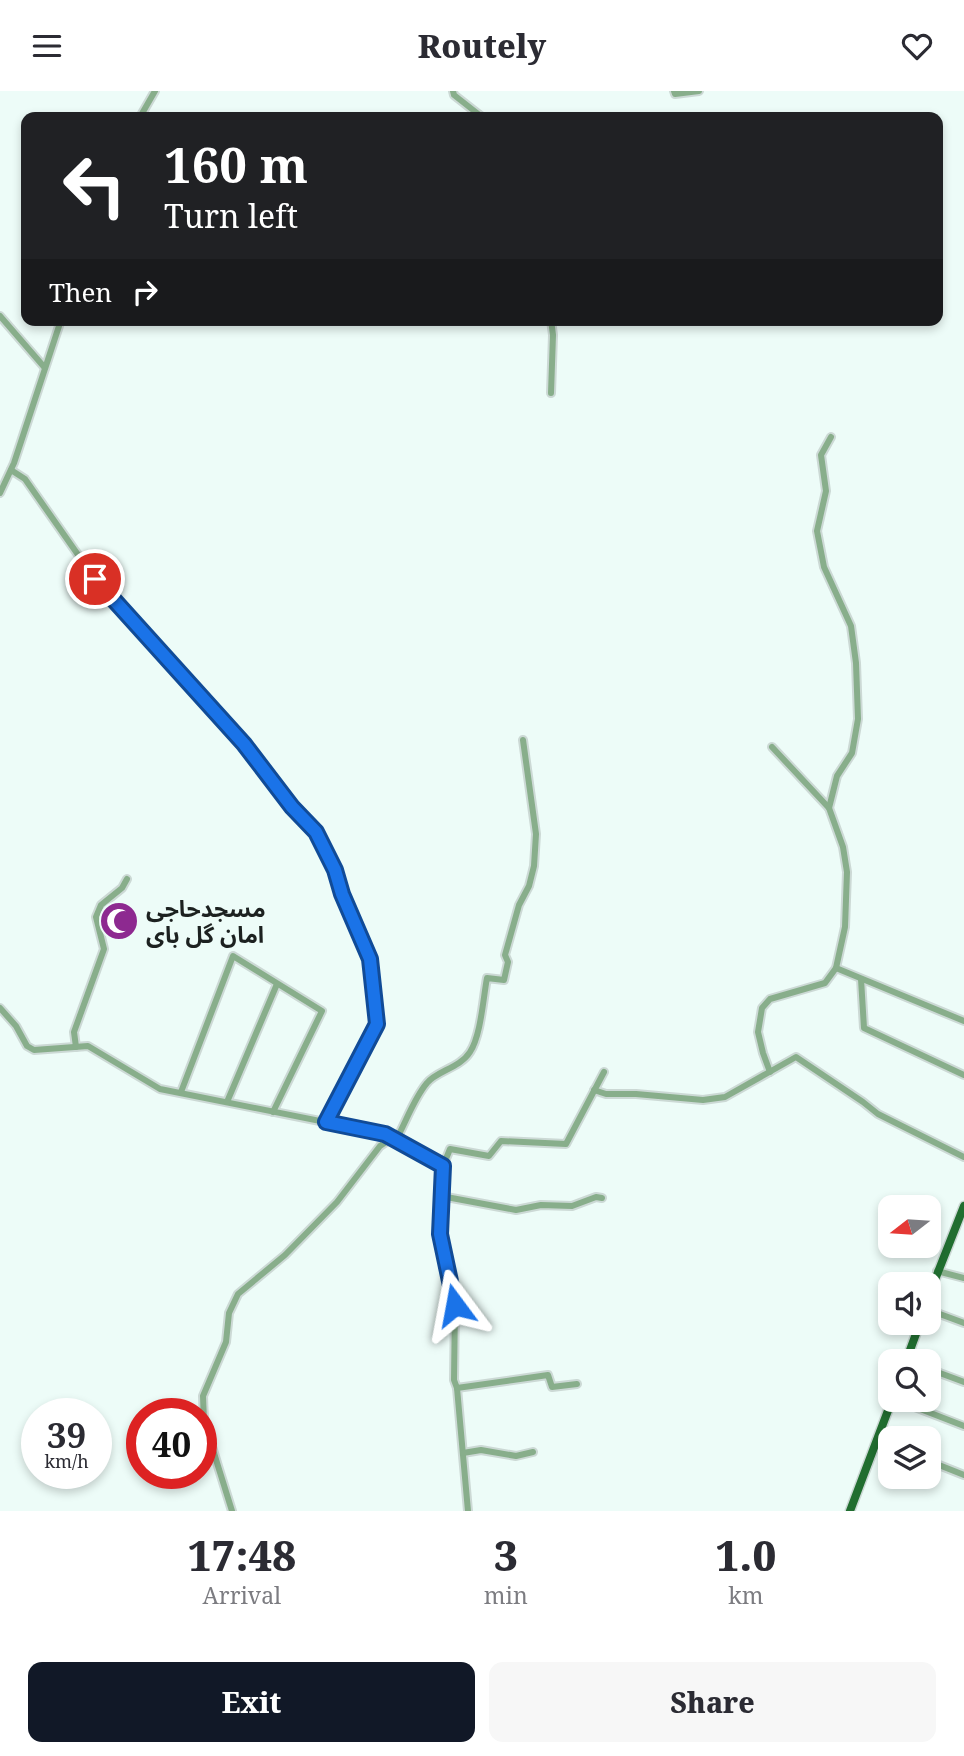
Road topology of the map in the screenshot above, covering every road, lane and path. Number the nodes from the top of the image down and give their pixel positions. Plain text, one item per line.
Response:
1 (155, 91) edge
2 (453, 91) edge
3 (674, 91) edge
4 (699, 91) edge
5 (143, 112) edge
6 (476, 112) edge
7 (0, 316) edge
8 (59, 326) edge
9 (552, 326) edge
10 (45, 368) junction
11 (551, 393) dead end
12 (831, 437) dead end
13 (11, 470) junction
14 (0, 493) edge
15 (523, 740) dead end
16 (772, 747) dead end
17 (828, 808) junction
18 (127, 879) dead end
19 (836, 968) junction
20 (861, 979) junction
21 (277, 984) junction
22 (0, 1007) edge
23 (964, 1021) edge
24 (76, 1047) junction
25 (604, 1072) dead end
26 (770, 1072) junction
27 (964, 1075) edge
28 (594, 1090) junction
29 (181, 1092) junction
30 (228, 1102) junction
31 (273, 1112) junction
32 (326, 1122) junction
33 (394, 1139) junction
34 (964, 1157) edge
35 (443, 1166) junction
36 (441, 1196) junction
37 (602, 1198) dead end
38 (964, 1206) edge
39 (937, 1271) joint
40 (964, 1278) edge
41 (941, 1314) edge
42 (964, 1323) edge
43 (941, 1373) edge
44 (964, 1382) edge
45 (577, 1384) dead end
46 (457, 1388) junction
47 (889, 1412) edge
48 (926, 1412) edge
49 (964, 1426) edge
50 (876, 1441) joint
51 (533, 1452) dead end
52 (463, 1453) junction
53 (941, 1466) edge
54 (964, 1475) edge
55 (232, 1511) edge
56 (468, 1511) edge
57 (850, 1511) edge

1 - 5 street
2 - 6 street
3 - 4 street
7 - 10 street
8 - 10 street
9 - 11 street
10 - 13 street
12 - 17 street
13 - 14 street
13 - 32 street
15 - 33 street
16 - 17 street
17 - 19 street
18 - 24 street
19 - 20 street
19 - 26 street
20 - 23 street
20 - 27 street
21 - 29 street
21 - 30 street
21 - 31 street
22 - 24 street
24 - 29 street
25 - 28 street
26 - 28 street
26 - 34 street
28 - 35 street
29 - 30 street
30 - 31 street
31 - 32 street
32 - 33 street
33 - 35 street
33 - 55 street
35 - 36 street
36 - 37 street
36 - 46 street
38 - 39 main road
39 - 40 street
41 - 42 street
43 - 44 street
45 - 46 street
46 - 52 street
47 - 50 main road
48 - 49 street
50 - 57 main road
51 - 52 street
52 - 56 street
53 - 54 street

